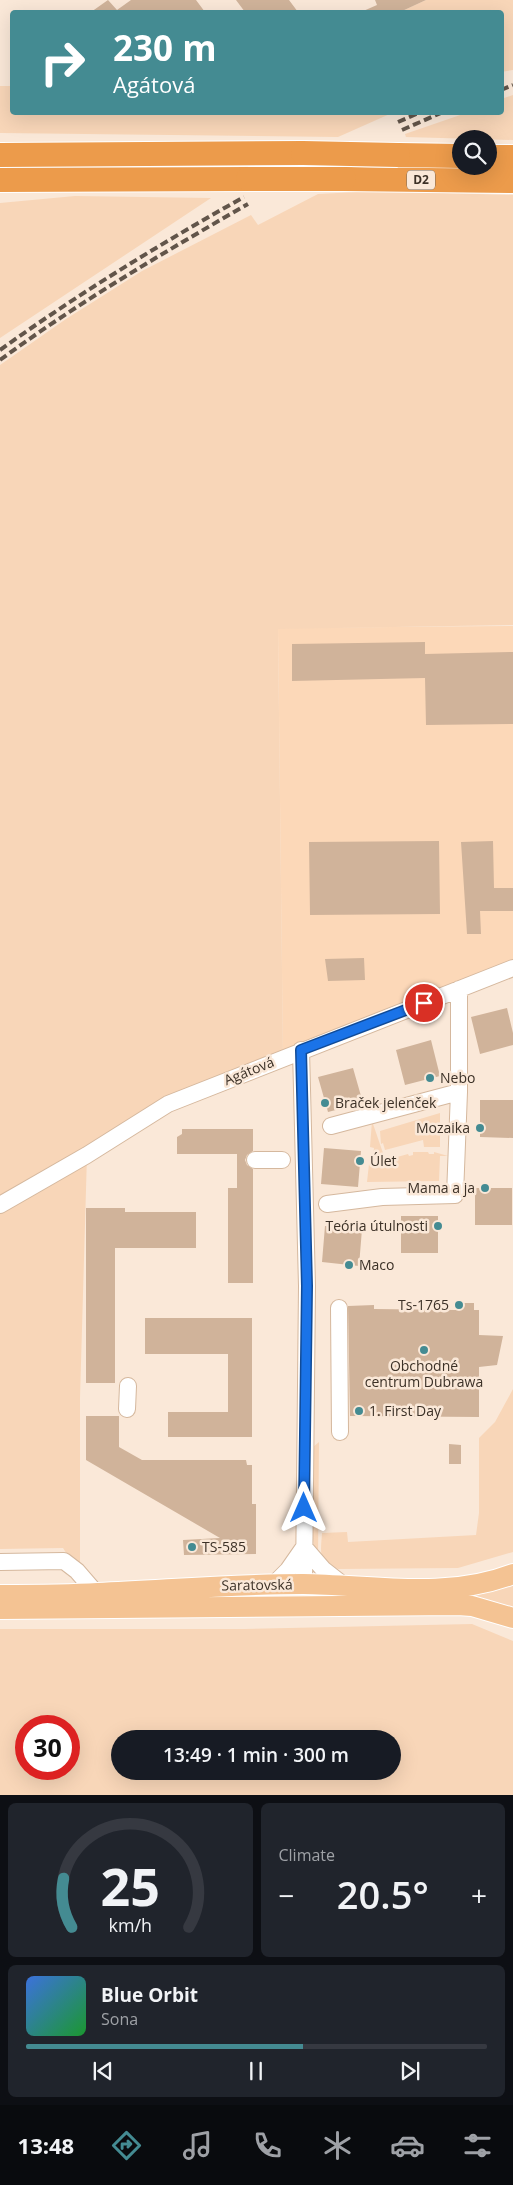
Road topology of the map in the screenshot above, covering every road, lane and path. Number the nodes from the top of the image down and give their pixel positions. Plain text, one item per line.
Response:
1 (0, 155) edge
2 (452, 156) edge
3 (497, 157) edge
4 (513, 157) edge
5 (7, 181) edge
6 (513, 181) edge
7 (513, 968) edge
8 (459, 989) junction
9 (301, 1050) junction
10 (458, 1092) junction
11 (331, 1126) dead end
12 (255, 1160) dead end
13 (282, 1160) dead end
14 (327, 1204) dead end
15 (0, 1205) edge
16 (339, 1308) dead end
17 (128, 1386) dead end
18 (127, 1409) dead end
19 (340, 1432) dead end
20 (304, 1547) junction
21 (0, 1562) edge
22 (513, 1574) edge
23 (304, 1584) junction
24 (273, 1585) junction
25 (346, 1587) junction
26 (96, 1594) junction
27 (0, 1595) edge
28 (315, 1605) junction
29 (282, 1606) junction
30 (0, 1610) edge
31 (513, 1618) edge

1 - 2 highway, D2, bridge
3 - 4 highway
5 - 6 highway, D2, bridge
7 - 8 street, Agátová
8 - 9 street, Agátová
8 - 10 street
9 - 15 street, Agátová
9 - 20 street
10 - 11 street
10 - 14 street
12 - 13 street
16 - 19 street
17 - 18 street
20 - 23 street
20 - 24 street
20 - 25 street
21 - 26 street
22 - 25 main road, Saratovská
23 - 24 main road, Saratovská
23 - 25 main road, Saratovská
23 - 28 main road
23 - 29 main road
24 - 26 main road, Saratovská
26 - 27 main road, Saratovská
28 - 29 main road, Saratovská
28 - 31 main road, Saratovská
29 - 30 main road, Saratovská

